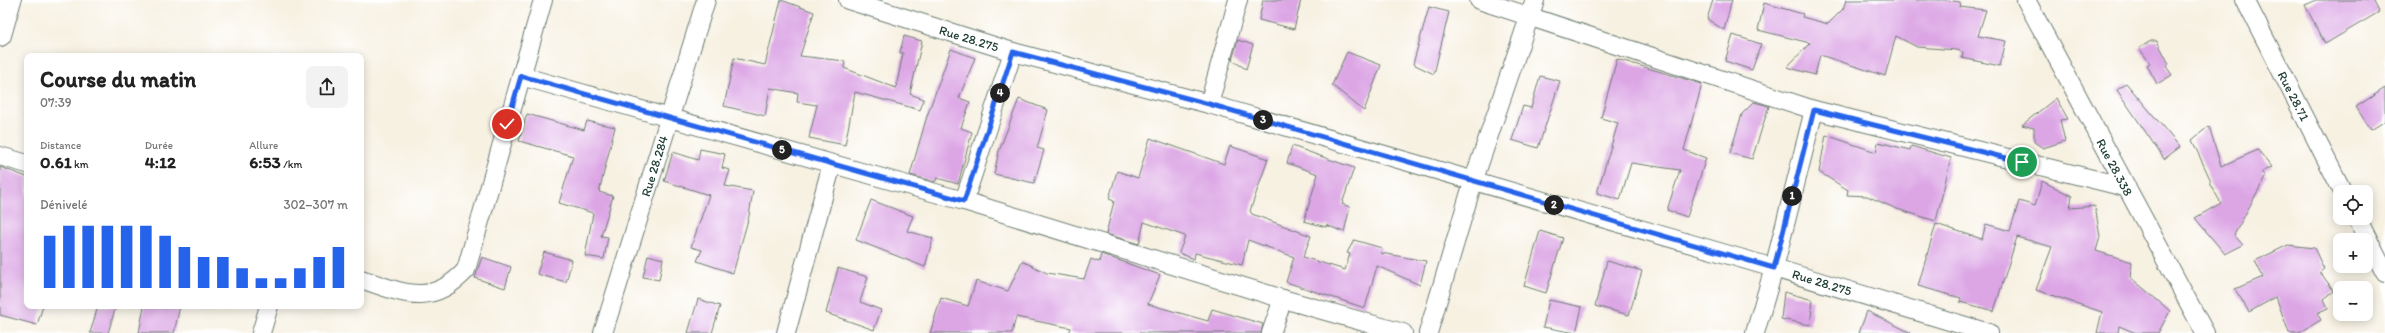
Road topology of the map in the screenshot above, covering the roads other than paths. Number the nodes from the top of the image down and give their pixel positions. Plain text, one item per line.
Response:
1 (10, 0) edge
2 (543, 0) edge
3 (706, 0) edge
4 (848, 0) edge
5 (1238, 0) edge
6 (1479, 0) edge
7 (1535, 0) edge
8 (2026, 0) edge
9 (2245, 0) edge
10 (1529, 17) junction
11 (0, 35) edge
12 (1013, 52) junction
13 (521, 76) junction
14 (1209, 104) junction
15 (1814, 110) junction
16 (670, 116) junction
17 (0, 156) edge
18 (24, 163) edge
19 (832, 164) junction
20 (1473, 182) junction
21 (2339, 185) edge
22 (2125, 188) junction
23 (964, 201) junction
24 (2360, 225) edge
25 (1774, 268) junction
26 (2385, 273) edge
27 (364, 280) edge
28 (1282, 299) junction
29 (268, 309) edge
30 (261, 333) edge
31 (603, 333) edge
32 (786, 333) edge
33 (1271, 333) edge
34 (1402, 333) edge
35 (1428, 333) edge
36 (1755, 333) edge
37 (1989, 333) edge
38 (2205, 333) edge

1 - 11 street
2 - 13 street
3 - 16 street, Rue 28.284
4 - 12 street, Rue 28.275
5 - 14 street
6 - 10 street
7 - 10 street
8 - 22 street, Rue 28.338
9 - 21 street, Rue 28.71
10 - 15 street
10 - 20 street
12 - 14 street, Rue 28.275
12 - 23 street
13 - 16 street
13 - 27 street
14 - 20 street, Rue 28.275
15 - 22 street
15 - 25 street
16 - 19 street
16 - 31 street, Rue 28.284
17 - 18 street
19 - 23 street
19 - 32 street
20 - 25 street, Rue 28.275
20 - 35 street
22 - 38 street, Rue 28.338
23 - 28 street
24 - 26 street
25 - 36 street
25 - 37 street, Rue 28.275
28 - 33 street
28 - 34 street
29 - 30 street

